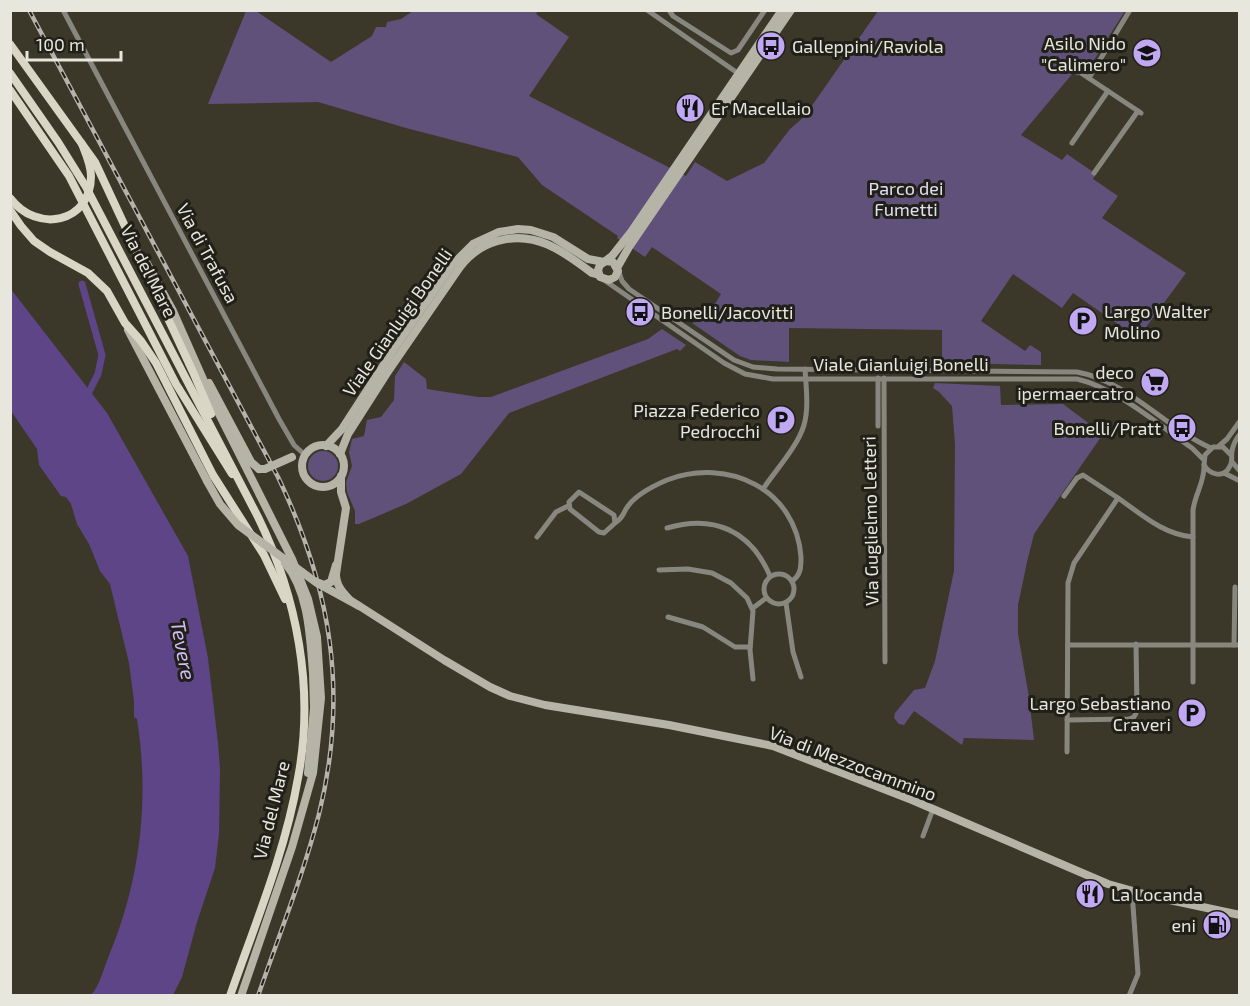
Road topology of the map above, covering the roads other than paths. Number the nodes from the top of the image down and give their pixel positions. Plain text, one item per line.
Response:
1 (63, 10) edge
2 (647, 10) edge
3 (669, 10) edge
4 (765, 10) edge
5 (782, 10) edge
6 (791, 10) edge
7 (1130, 10) edge
8 (10, 44) edge
9 (10, 73) edge
10 (1081, 73) dead end
11 (739, 74) junction
12 (1089, 78) junction
13 (10, 90) edge
14 (1107, 91) junction
15 (1072, 143) dead end
16 (82, 144) junction
17 (677, 170) junction
18 (1094, 173) dead end
19 (10, 198) edge
20 (10, 210) edge
21 (120, 215) junction
22 (626, 245) junction
23 (605, 261) junction
24 (617, 267) junction
25 (601, 277) junction
26 (125, 323) junction
27 (193, 355) junction
28 (805, 369) junction
29 (806, 378) junction
30 (881, 378) junction
31 (1239, 421) edge
32 (878, 426) dead end
33 (1239, 434) edge
34 (326, 446) junction
35 (1219, 446) junction
36 (1210, 448) junction
37 (340, 454) junction
38 (1231, 454) junction
39 (305, 456) junction
40 (231, 462) junction
41 (1204, 462) junction
42 (1232, 462) junction
43 (1239, 471) edge
44 (1222, 474) junction
45 (341, 476) junction
46 (1239, 481) edge
47 (1199, 488) junction
48 (763, 489) junction
49 (244, 492) junction
50 (1064, 496) dead end
51 (1118, 498) junction
52 (568, 506) junction
53 (625, 510) junction
54 (614, 515) junction
55 (615, 523) junction
56 (667, 528) dead end
57 (537, 537) dead end
58 (1193, 537) junction
59 (271, 549) junction
60 (336, 565) junction
61 (659, 570) dead end
62 (770, 576) junction
63 (792, 581) junction
64 (317, 583) junction
65 (1235, 587) dead end
66 (766, 598) junction
67 (786, 603) junction
68 (359, 606) junction
69 (753, 608) junction
70 (668, 617) dead end
71 (296, 628) junction
72 (1136, 644) junction
73 (1068, 645) junction
74 (1194, 645) junction
75 (1237, 645) edge
76 (750, 647) junction
77 (885, 662) dead end
78 (801, 677) dead end
79 (753, 679) dead end
80 (1193, 682) dead end
81 (1067, 720) junction
82 (1067, 752) dead end
83 (933, 809) junction
84 (302, 815) junction
85 (923, 836) dead end
86 (1132, 892) junction
87 (1239, 915) edge
88 (230, 996) edge
89 (241, 996) edge
90 (1129, 996) edge

1 - 39 street, Via di Trafusa
2 - 11 street
3 - 4 street
5 - 11 main road
6 - 17 main road
7 - 12 street
8 - 16 main road
9 - 40 main road, Via del Mare
10 - 12 street
11 - 17 main road
12 - 14 street
13 - 49 main road, Via del Mare
14 - 15 street
14 - 18 street
16 - 19 main road, bridge
16 - 21 main road, bridge
17 - 22 main road
20 - 26 main road
21 - 27 main road
21 - 40 main road
22 - 23 main road
22 - 24 main road
23 - 24 main road
23 - 25 main road
23 - 34 main road, Viale Gianluigi Bonelli
24 - 25 main road
24 - 28 street, Viale Gianluigi Bonelli
25 - 29 street, Viale Gianluigi Bonelli
25 - 37 main road, Viale Gianluigi Bonelli
26 - 59 main road, bridge
26 - 71 main road
27 - 39 main road, bridge
27 - 84 main road
28 - 29 street
28 - 36 street, Viale Gianluigi Bonelli
29 - 30 street, Viale Gianluigi Bonelli
29 - 48 street
30 - 32 street
30 - 41 street, Viale Gianluigi Bonelli
30 - 77 street, Via Guglielmo Letteri
31 - 35 street
33 - 38 street
34 - 37 main road
34 - 39 main road
35 - 36 street
35 - 38 street
36 - 41 street
37 - 45 main road
38 - 42 street
39 - 45 main road
40 - 49 main road, Via del Mare
41 - 44 street
41 - 47 street
42 - 43 street
42 - 44 street
44 - 46 street
44 - 47 street
45 - 60 main road, Via di Mezzocammino
47 - 58 street
48 - 53 street
48 - 63 street
49 - 71 main road, Via del Mare
50 - 51 street
51 - 58 street
51 - 73 street
52 - 54 street
52 - 55 street
52 - 57 street
53 - 54 street
53 - 55 street
54 - 55 street
56 - 62 street
58 - 74 street
59 - 64 main road, Via di Mezzocammino, bridge
59 - 84 main road, bridge
60 - 64 main road, bridge
60 - 68 main road, Via di Mezzocammino, bridge
61 - 69 street
62 - 63 street
62 - 66 street
63 - 67 street
64 - 68 main road, Via di Mezzocammino, bridge
65 - 75 street
66 - 67 street
66 - 69 street
67 - 78 street
68 - 83 main road, Via di Mezzocammino
69 - 76 street
70 - 76 street
71 - 88 main road, Via del Mare
72 - 73 street
72 - 74 street
72 - 81 street
73 - 81 street
74 - 75 street
74 - 80 street
76 - 79 street
81 - 82 street
83 - 85 street
83 - 86 main road, Via di Mezzocammino
84 - 89 main road
86 - 87 main road, Via di Mezzocammino
86 - 90 street

